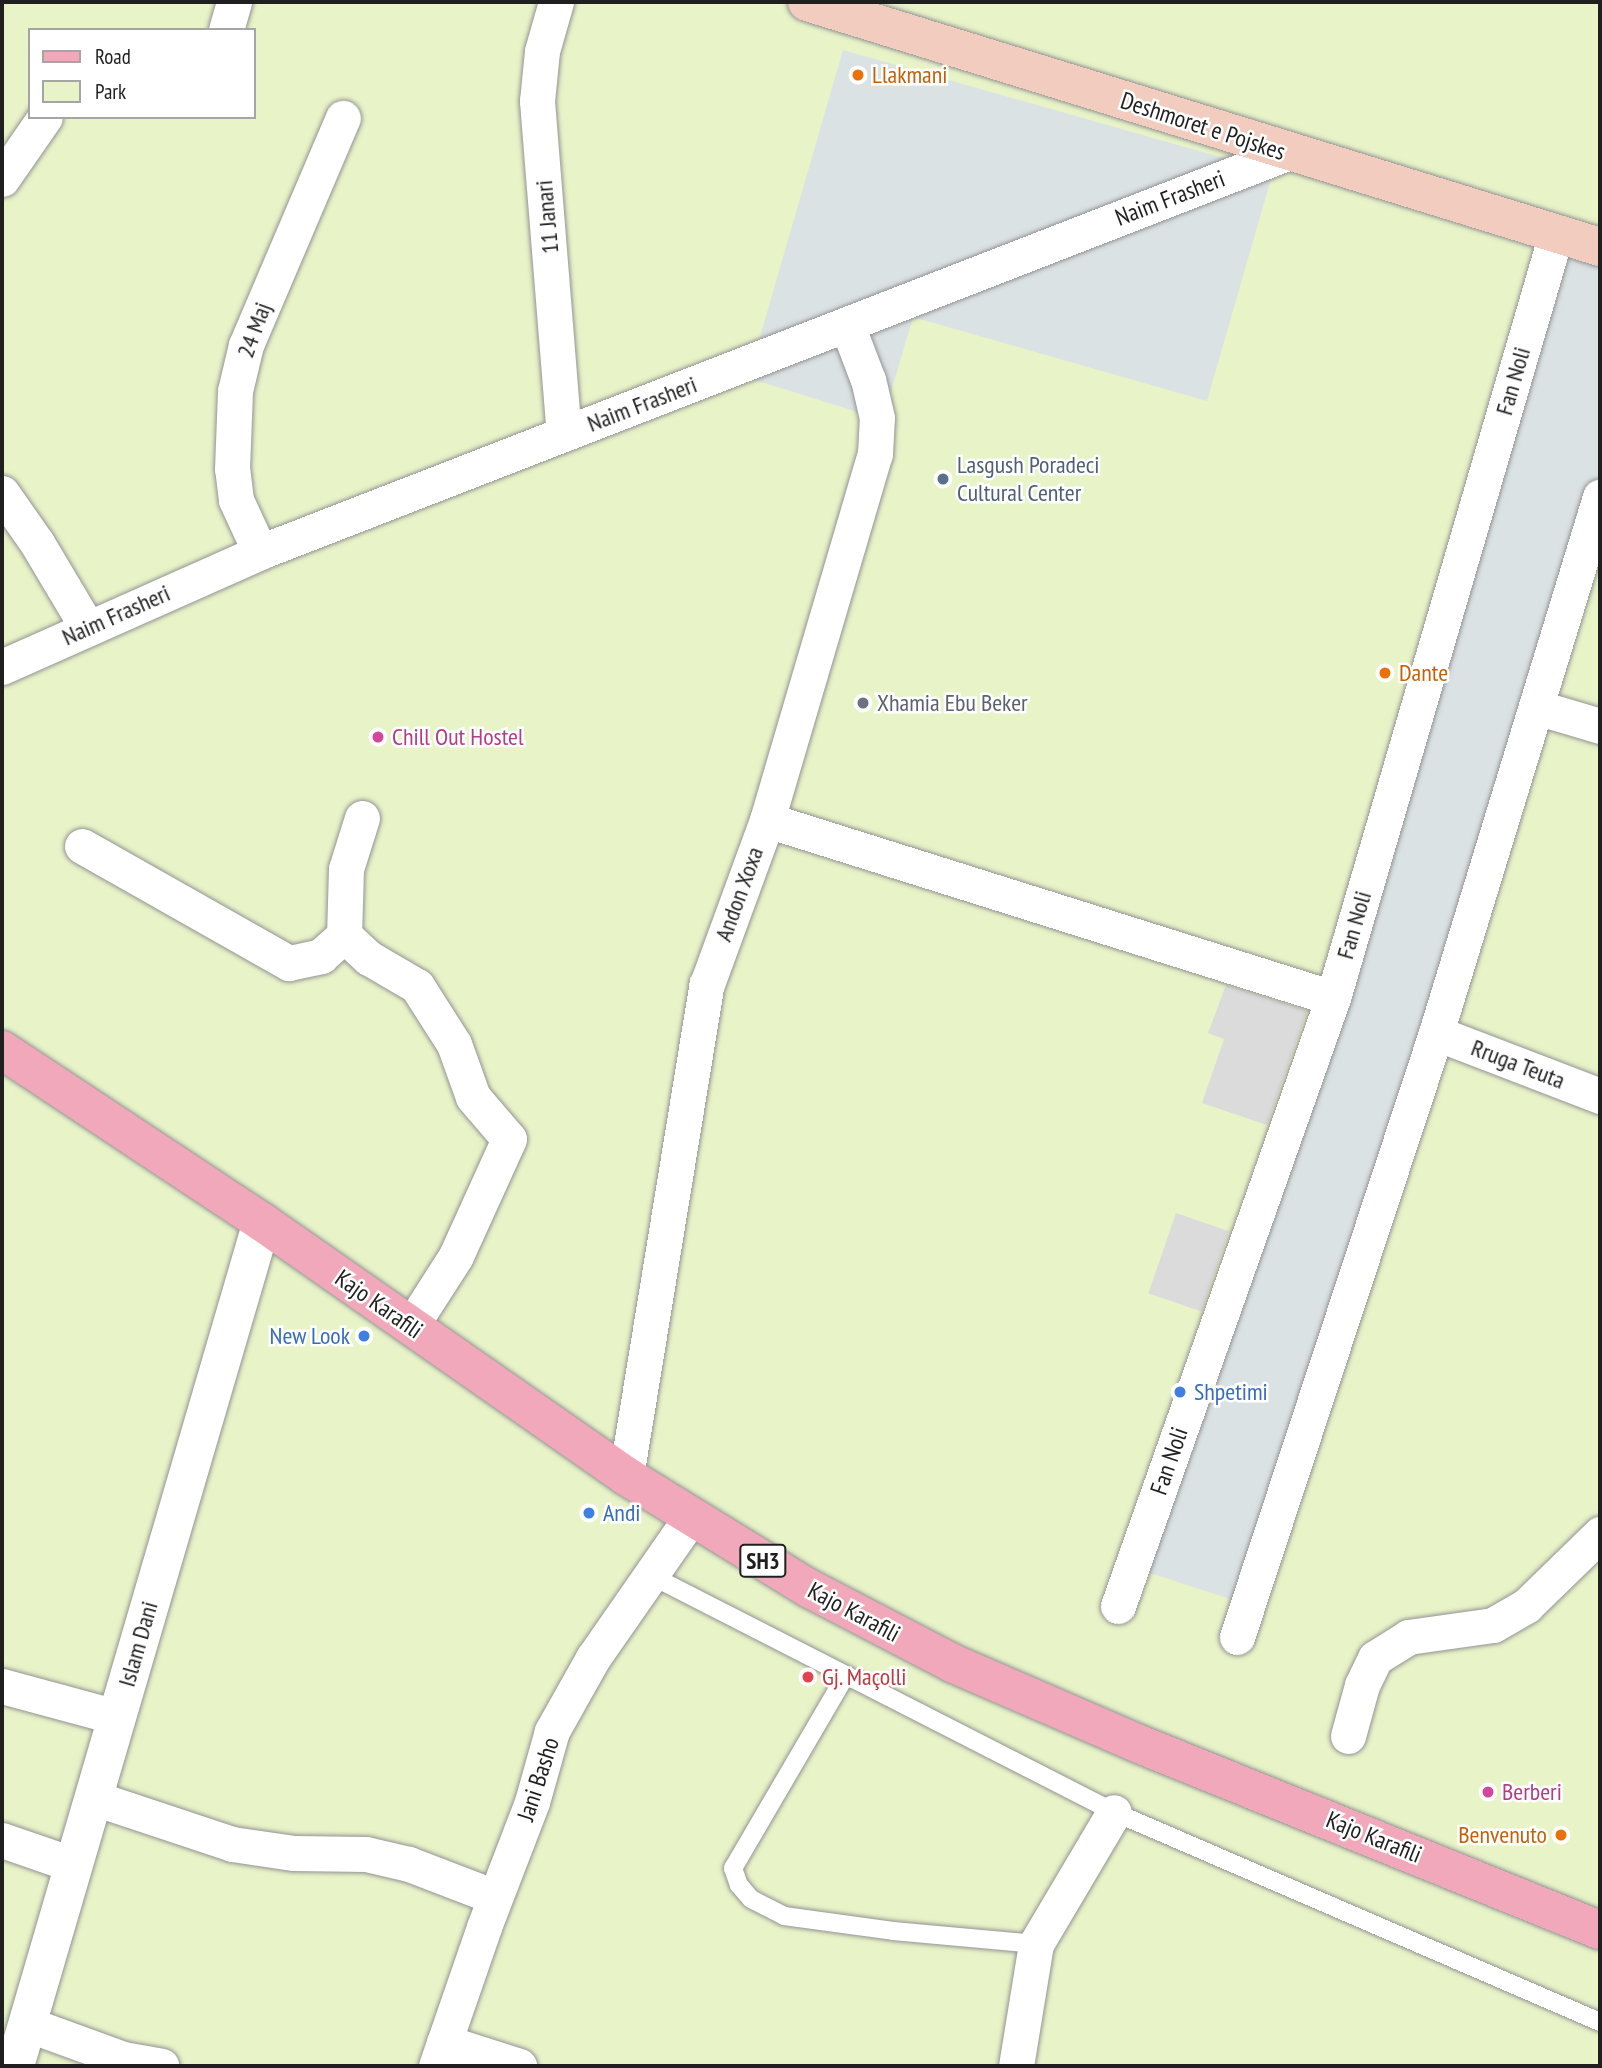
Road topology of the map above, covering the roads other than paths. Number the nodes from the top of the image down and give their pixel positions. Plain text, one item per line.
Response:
1 (234, 2) edge
2 (556, 2) edge
3 (807, 2) edge
4 (227, 28) edge
5 (344, 118) dead end
6 (44, 119) edge
7 (1287, 152) junction
8 (2, 179) edge
9 (1556, 234) junction
10 (1600, 247) edge
11 (847, 325) junction
12 (564, 434) junction
13 (2, 493) edge
14 (1600, 497) edge
15 (260, 552) junction
16 (87, 627) junction
17 (2, 667) edge
18 (1536, 706) junction
19 (1600, 726) edge
20 (362, 818) dead end
21 (766, 820) junction
22 (82, 846) dead end
23 (344, 935) junction
24 (1333, 999) junction
25 (1436, 1033) junction
26 (2, 1050) edge
27 (1600, 1096) edge
28 (262, 1222) junction
29 (411, 1326) junction
30 (626, 1476) junction
31 (691, 1517) junction
32 (1600, 1534) edge
33 (650, 1575) junction
34 (1118, 1606) dead end
35 (1237, 1637) dead end
36 (846, 1675) junction
37 (2, 1686) edge
38 (117, 1717) junction
39 (1348, 1736) dead end
40 (94, 1798) junction
41 (1114, 1812) junction
42 (2, 1840) edge
43 (74, 1865) junction
44 (495, 1897) junction
45 (1600, 1930) edge
46 (1036, 1944) junction
47 (1600, 2022) edge
48 (27, 2024) junction
49 (440, 2054) edge
50 (15, 2066) edge
51 (161, 2066) edge
52 (519, 2066) edge
53 (1016, 2066) edge

1 - 4 street
2 - 12 street, 11 Janari
3 - 7 main road, Deshmoret e Pojskes
5 - 15 street, 24 Maj
6 - 8 street
7 - 9 main road, Deshmoret e Pojskes
7 - 11 street, Naim Frasheri
9 - 10 main road, Deshmoret e Pojskes
9 - 24 street, Fan Noli
11 - 12 street, Naim Frasheri
11 - 21 street, Andon Xoxa
12 - 15 street, Naim Frasheri
13 - 16 street
14 - 18 street
15 - 16 street, Naim Frasheri
16 - 17 street, Naim Frasheri
18 - 19 street
18 - 25 street
20 - 23 street
21 - 24 street
21 - 30 street, Andon Xoxa
22 - 23 street
23 - 29 street
24 - 34 street, Fan Noli
25 - 27 street, Rruga Teuta
25 - 35 street
26 - 28 main road, Kajo Karafili / SH3
28 - 29 main road, Kajo Karafili / SH3
28 - 38 street, Islam Dani
29 - 30 main road, Kajo Karafili / SH3
30 - 31 main road, Kajo Karafili / SH3
31 - 33 street, Jani Basho
31 - 45 main road, Kajo Karafili / SH3
32 - 39 street
33 - 36 lane
33 - 44 street, Jani Basho
36 - 41 lane
36 - 46 lane
37 - 38 street
38 - 40 street, Islam Dani
40 - 43 street, Islam Dani
40 - 44 street
41 - 46 street
41 - 47 lane
42 - 43 street
43 - 48 street, Islam Dani
44 - 49 street, Jani Basho
46 - 53 street
48 - 50 street, Islam Dani
48 - 51 street
49 - 52 street

